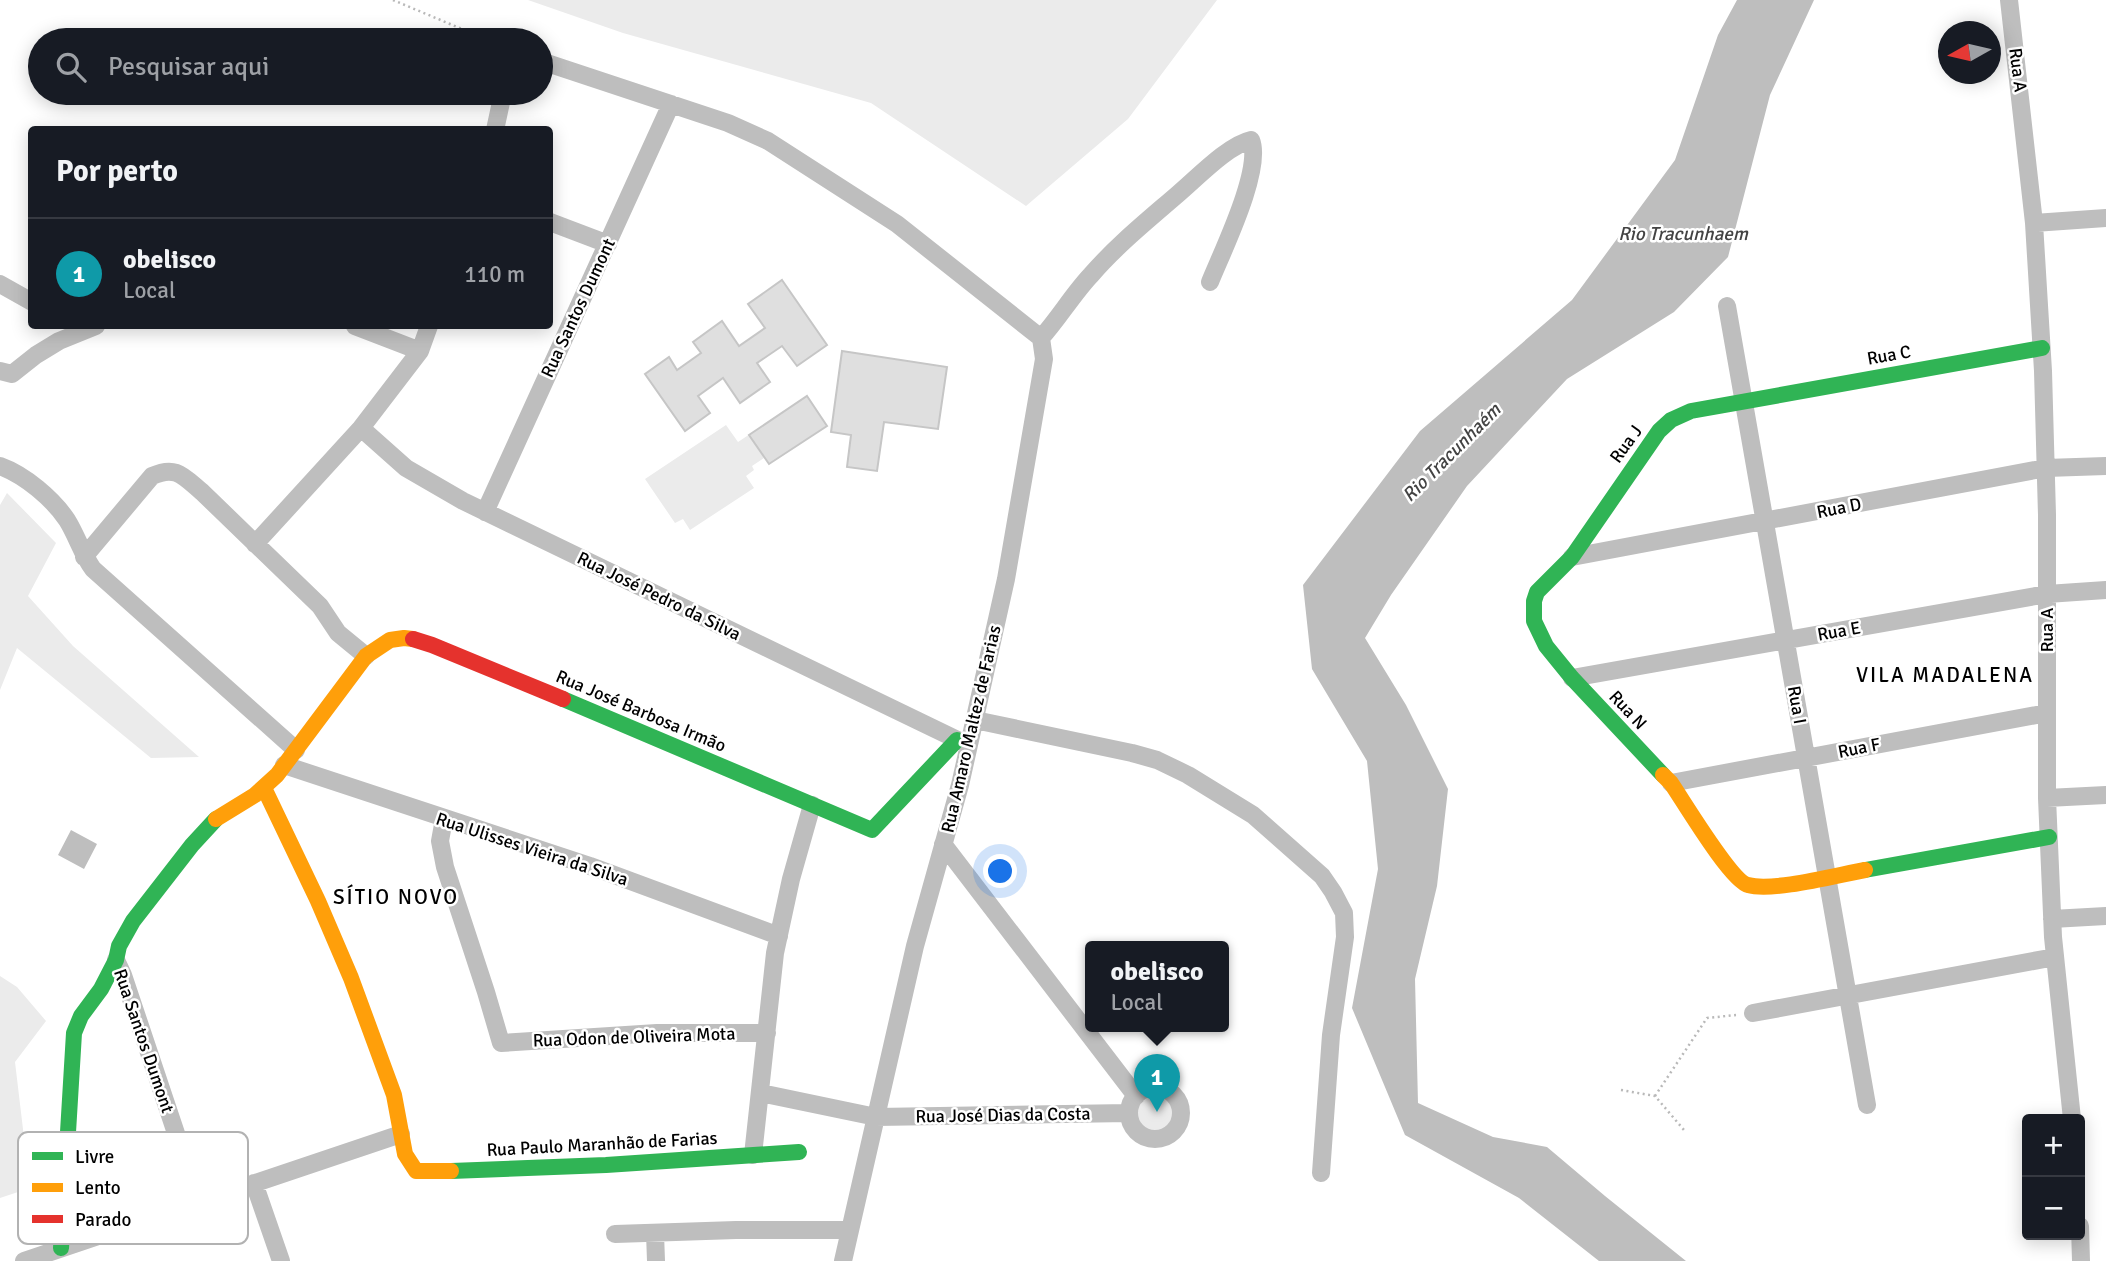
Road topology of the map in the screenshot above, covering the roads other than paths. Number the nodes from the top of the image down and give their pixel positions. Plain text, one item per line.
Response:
1 (2009, 0) edge
2 (553, 65) edge
3 (671, 104) junction
4 (500, 105) edge
5 (496, 126) edge
6 (2106, 218) edge
7 (553, 223) edge
8 (2034, 223) junction
9 (608, 244) junction
10 (1210, 282) dead end
11 (0, 284) edge
12 (28, 300) edge
13 (1727, 306) dead end
14 (363, 329) edge
15 (428, 329) edge
16 (62, 332) edge
17 (1041, 338) junction
18 (2042, 348) junction
19 (420, 351) junction
20 (6, 373) edge
21 (1744, 401) junction
22 (361, 428) junction
23 (0, 466) edge
24 (2106, 466) edge
25 (2046, 468) junction
26 (485, 512) junction
27 (1765, 521) junction
28 (255, 544) junction
29 (84, 557) junction
30 (1572, 557) junction
31 (2106, 590) edge
32 (2047, 594) junction
33 (1786, 641) junction
34 (366, 656) junction
35 (1572, 678) junction
36 (2046, 713) junction
37 (975, 720) junction
38 (963, 743) junction
39 (296, 750) junction
40 (1806, 758) junction
41 (281, 770) junction
42 (1671, 783) junction
43 (264, 788) junction
44 (2106, 795) edge
45 (2047, 798) junction
46 (811, 805) junction
47 (444, 819) junction
48 (2049, 837) junction
49 (943, 844) junction
50 (1827, 878) junction
51 (2106, 916) edge
52 (2052, 919) junction
53 (779, 936) junction
54 (2055, 957) junction
55 (116, 960) junction
56 (1848, 996) junction
57 (1753, 1013) road end
58 (767, 1033) junction
59 (761, 1093) junction
60 (1867, 1105) dead end
61 (2071, 1114) edge
62 (876, 1117) junction
63 (68, 1132) edge
64 (176, 1132) edge
65 (401, 1134) junction
66 (799, 1152) dead end
67 (752, 1155) junction
68 (1321, 1173) dead end
69 (254, 1183) junction
70 (248, 1185) edge
71 (850, 1230) junction
72 (655, 1233) junction
73 (615, 1234) dead end
74 (2080, 1240) edge
75 (61, 1244) edge
76 (73, 1244) edge
77 (61, 1248) junction
78 (24, 1261) edge
79 (281, 1261) edge
80 (656, 1261) edge
81 (843, 1261) edge
82 (2081, 1261) edge

1 - 8 street, Rua A
2 - 3 street
3 - 9 street, Rua Santos Dumont
3 - 17 street
4 - 5 street
6 - 8 street
7 - 9 street
8 - 18 street, Rua A
9 - 26 street, Rua Santos Dumont
10 - 17 street
11 - 12 street
13 - 21 street, Rua I
14 - 19 street
15 - 19 street
16 - 20 street
17 - 37 street, Rua Amaro Maltez de Farias
18 - 21 street, Rua C
18 - 25 street, Rua A
19 - 22 street
21 - 27 street, Rua I
21 - 30 street, Rua J
22 - 26 street, Rua José Pedro da Silva
22 - 28 street
23 - 29 street
24 - 25 street, Rua D
25 - 27 street, Rua D
25 - 32 street, Rua A
26 - 38 street, Rua José Pedro da Silva
27 - 30 street, Rua D
27 - 33 street, Rua I
28 - 29 street
28 - 34 street
29 - 39 street
30 - 35 street, Rua N
31 - 32 street, Rua E
32 - 33 street, Rua E
32 - 36 street, Rua A
33 - 35 street, Rua E
33 - 40 street, Rua I
34 - 39 street
34 - 46 street, Rua José Barbosa Irmão
35 - 42 street, Rua N
36 - 40 street, Rua F
36 - 45 street, Rua A
37 - 38 street, Rua Amaro Maltez de Farias
37 - 68 street
38 - 46 street, Rua José Barbosa Irmão
38 - 49 street, Rua Amaro Maltez de Farias
39 - 41 street
40 - 42 street, Rua F
40 - 50 street, Rua I
41 - 43 street
41 - 47 street, Rua Ulisses Vieira da Silva
42 - 50 street, Rua N
43 - 55 street
43 - 65 street
44 - 45 street
45 - 48 street, Rua A
46 - 53 street
47 - 53 street, Rua Ulisses Vieira da Silva
47 - 58 street, Rua Odon de Oliveira Mota
48 - 50 street
48 - 52 street, Rua A
49 - 62 street, Rua Amaro Maltez de Farias
49 - 62 street, Rua José Dias da Costa
50 - 56 street, Rua I
51 - 52 street
52 - 54 street, Rua A
53 - 58 street
54 - 56 street
54 - 61 street, Rua A
55 - 63 street
55 - 64 street, Rua Santos Dumont
56 - 57 street
56 - 60 street, Rua I
58 - 59 street
59 - 62 street, Rua José Dias da Costa
59 - 67 street
62 - 71 street, Rua Amaro Maltez de Farias
65 - 67 street, Rua Paulo Maranhão de Farias
65 - 69 street
66 - 67 street, Rua Paulo Maranhão de Farias
69 - 70 street
69 - 79 street
71 - 72 street
71 - 81 street, Rua Amaro Maltez de Farias
72 - 73 street
72 - 80 street
74 - 82 street
75 - 77 street
76 - 77 street
77 - 78 street

